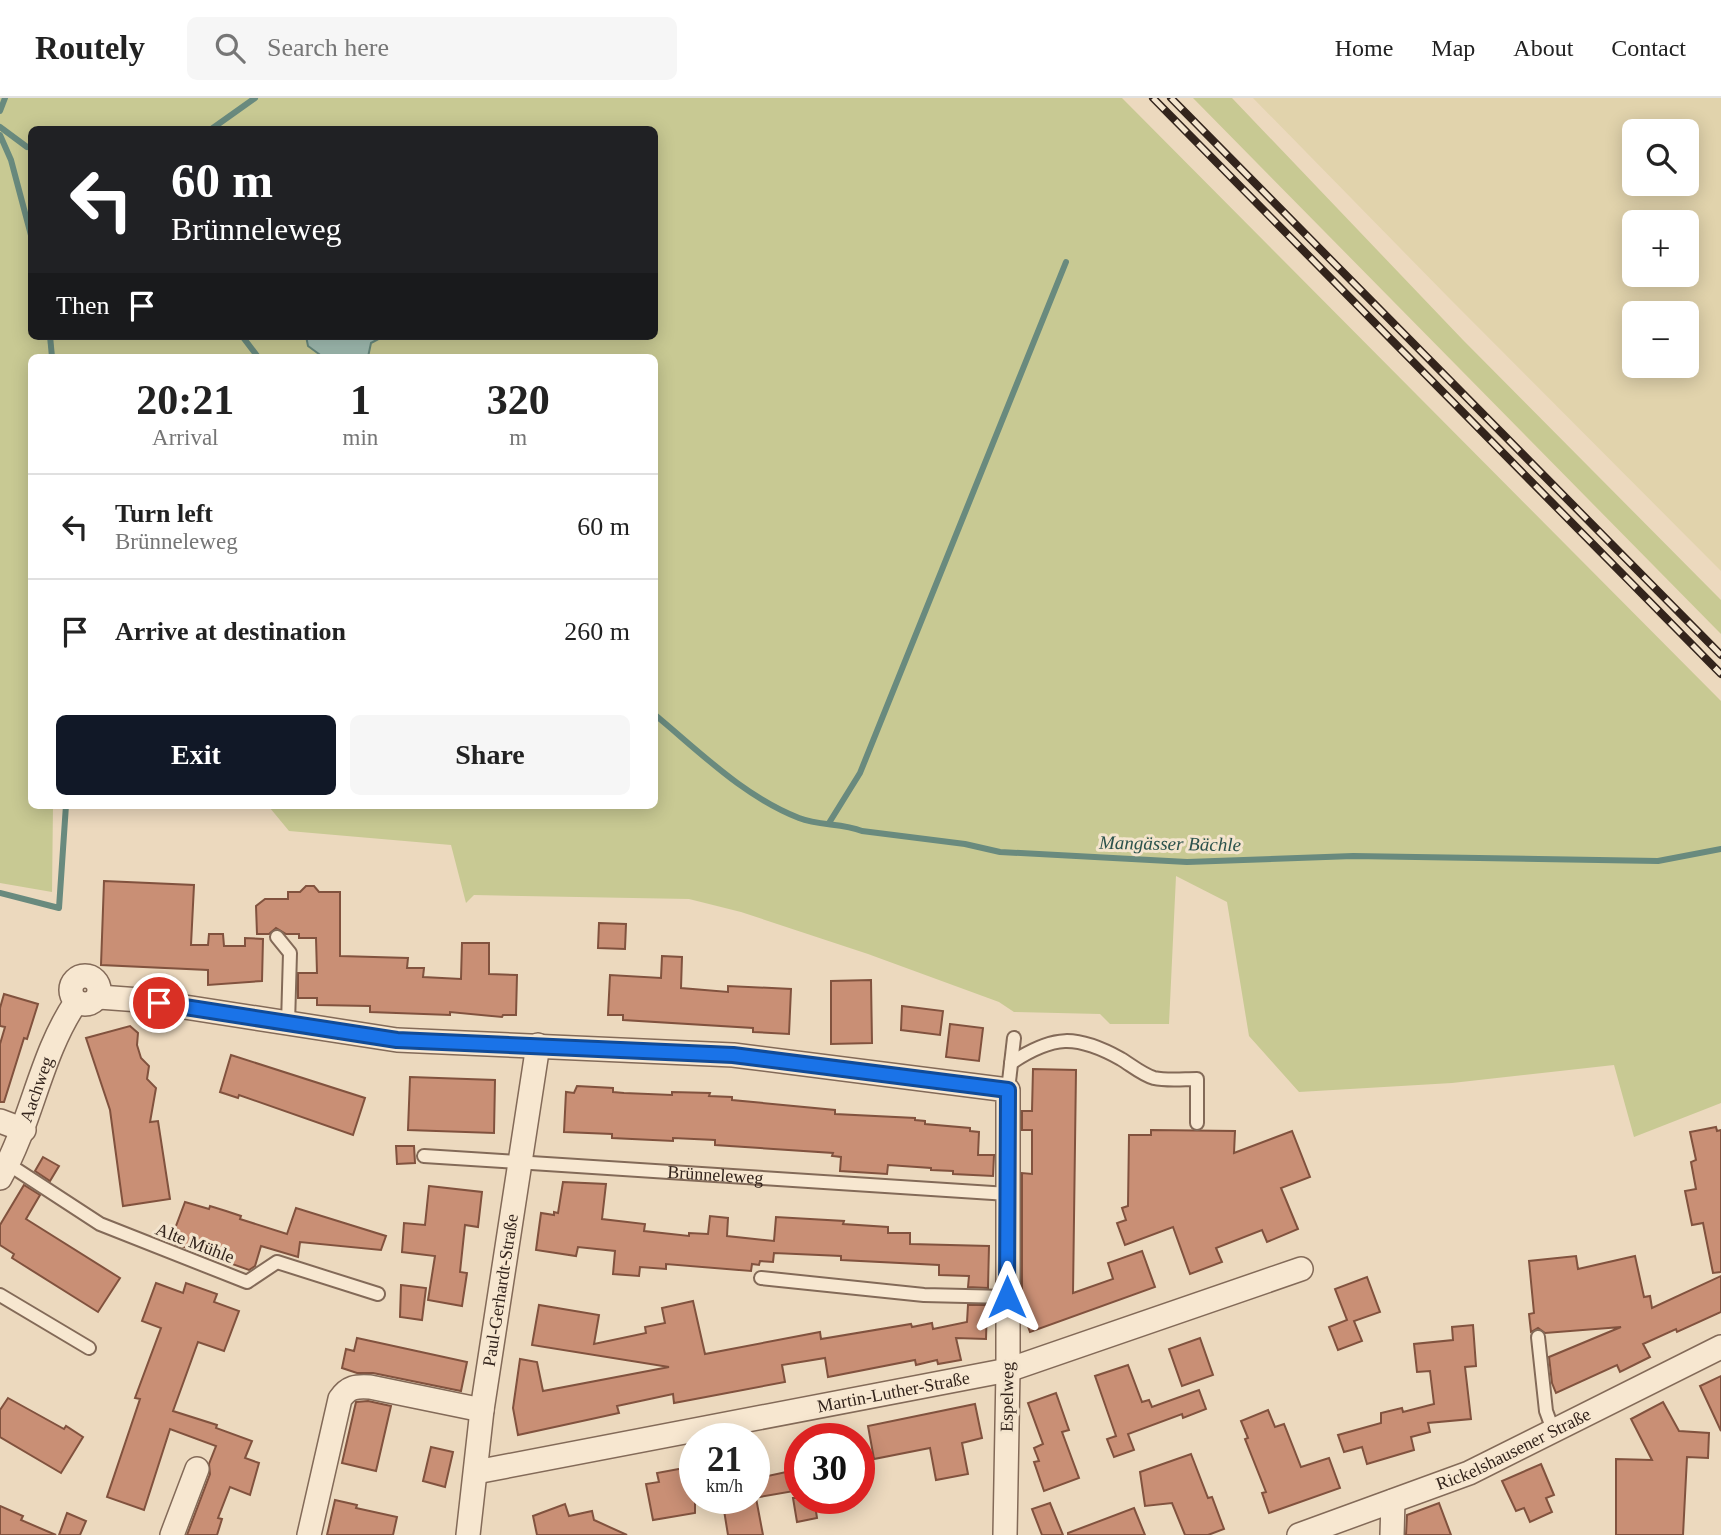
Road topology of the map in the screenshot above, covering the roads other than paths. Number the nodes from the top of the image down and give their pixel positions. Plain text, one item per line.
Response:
1 (277, 937) dead end
2 (289, 1024) junction
3 (1014, 1038) dead end
4 (538, 1045) junction
5 (1011, 1063) junction
6 (1008, 1090) junction
7 (0, 1121) edge
8 (1197, 1123) dead end
9 (24, 1130) junction
10 (424, 1156) dead end
11 (520, 1163) junction
12 (4, 1171) edge
13 (1008, 1194) junction
14 (1301, 1269) dead end
15 (761, 1278) dead end
16 (0, 1294) edge
17 (378, 1294) dead end
18 (1007, 1297) junction
19 (1538, 1337) dead end
20 (1721, 1347) edge
21 (89, 1348) dead end
22 (1008, 1370) junction
23 (482, 1410) junction
24 (1553, 1430) junction
25 (197, 1469) dead end
26 (475, 1472) junction
27 (1393, 1502) junction
28 (172, 1535) edge
29 (309, 1535) edge
30 (468, 1535) edge
31 (1005, 1535) edge
32 (1299, 1535) edge
33 (1392, 1535) edge

1 - 2 lane
2 - 4 street
2 - 9 street, Aachweg
3 - 5 lane
4 - 6 street
4 - 11 street, Paul-Gerhardt-Straße
5 - 6 lane
5 - 8 lane
6 - 13 street, Espelweg
7 - 9 street
9 - 12 street, Aachweg
10 - 11 lane, Brünneleweg
11 - 13 lane, Brünneleweg
11 - 23 street, Paul-Gerhardt-Straße
12 - 17 lane, Alte Mühle
13 - 18 street, Espelweg
14 - 22 street, Martin-Luther-Straße
15 - 18 lane
16 - 21 lane
18 - 22 street, Espelweg
19 - 24 lane
20 - 24 street, Rickelshausener Straße
22 - 26 street, Martin-Luther-Straße
22 - 31 street, Espelweg
23 - 26 street, Paul-Gerhardt-Straße
23 - 29 street
24 - 27 street, Rickelshausener Straße
25 - 28 street
26 - 30 street, Paul-Gerhardt-Straße
27 - 32 street, Rickelshausener Straße
27 - 33 street

